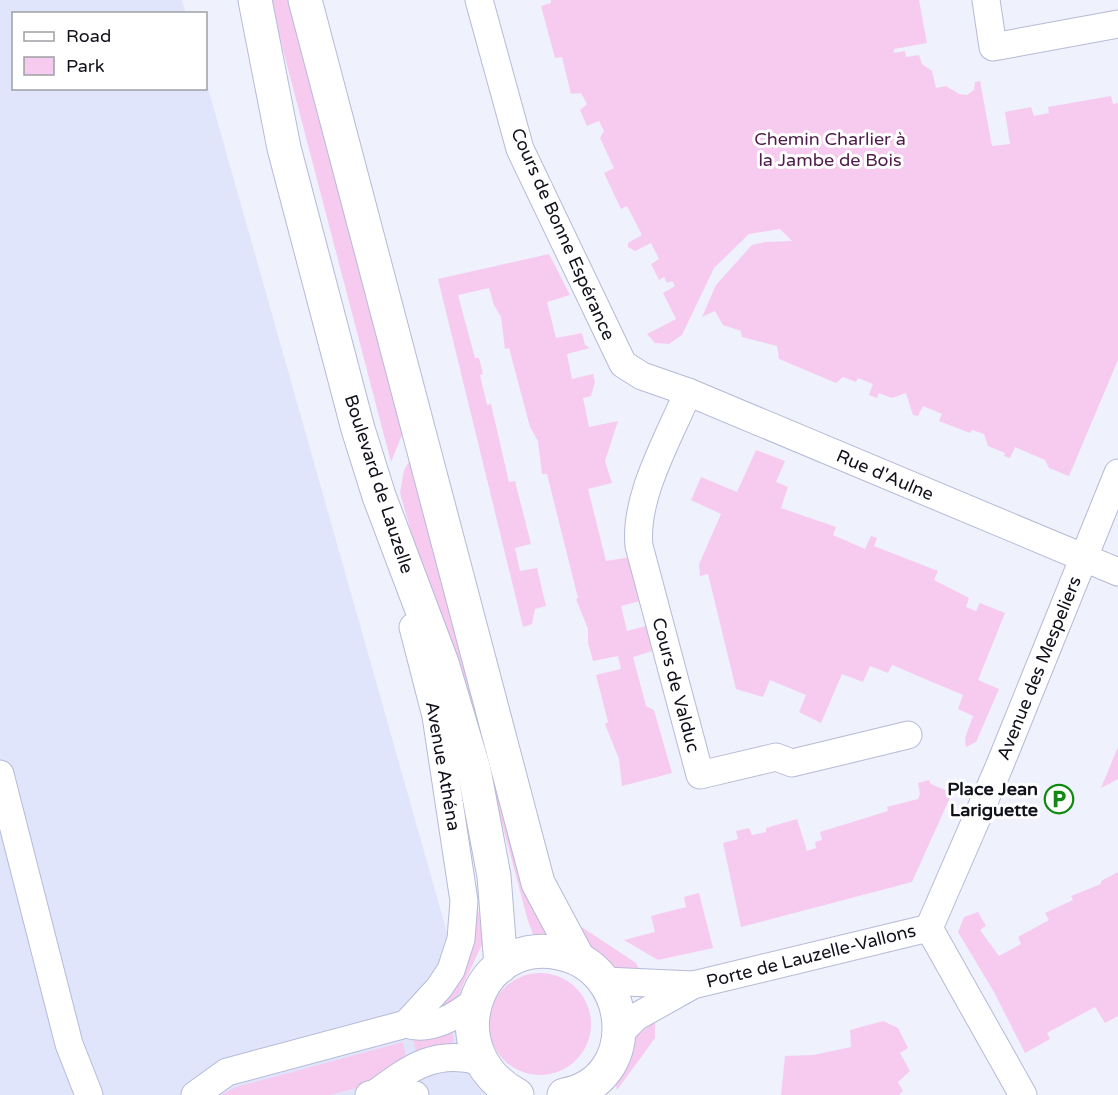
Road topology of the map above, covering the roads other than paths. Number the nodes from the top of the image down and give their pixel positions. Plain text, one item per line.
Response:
1 (255, 0) edge
2 (305, 0) edge
3 (479, 0) edge
4 (986, 0) edge
5 (1118, 24) edge
6 (688, 392) junction
7 (1118, 473) edge
8 (379, 496) junction
9 (1083, 557) junction
10 (1118, 572) edge
11 (908, 735) dead end
12 (0, 774) edge
13 (929, 928) junction
14 (578, 958) junction
15 (501, 966) junction
16 (605, 981) junction
17 (693, 985) junction
18 (475, 1001) junction
19 (406, 1024) junction
20 (620, 1033) junction
21 (479, 1060) junction
22 (604, 1083) edge
23 (372, 1094) edge
24 (89, 1095) edge
25 (195, 1095) edge
26 (415, 1095) edge
27 (517, 1095) edge
28 (564, 1095) edge
29 (1023, 1095) edge

1 - 8 main road, Boulevard de Lauzelle
2 - 14 main road
3 - 6 street, Cours de Bonne Espérance
4 - 5 street
6 - 9 street, Rue d'Aulne
6 - 11 street, Cours de Valduc
7 - 9 street, Avenue des Mespeliers
8 - 15 main road, Boulevard de Lauzelle
8 - 19 street, Avenue Athéna
9 - 10 street, Rue d'Aulne
9 - 13 street, Avenue des Mespeliers
12 - 24 street
13 - 17 street, Porte de Lauzelle-Vallons
13 - 29 street
14 - 15 main road
14 - 16 main road
15 - 18 main road
16 - 17 street, Porte de Lauzelle-Vallons
16 - 20 main road
17 - 20 street, Porte de Lauzelle-Vallons
18 - 19 street
18 - 21 main road
19 - 25 street
20 - 22 main road
21 - 23 street
21 - 27 main road
22 - 28 main road
23 - 26 street

